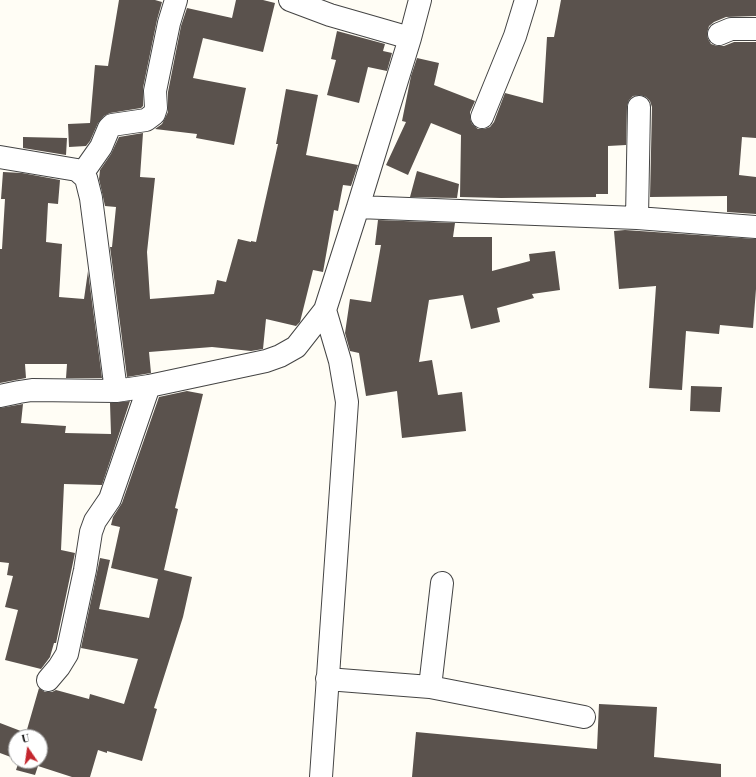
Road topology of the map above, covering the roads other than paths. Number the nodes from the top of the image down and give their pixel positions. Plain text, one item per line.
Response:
1 (176, 0) edge
2 (290, 0) edge
3 (420, 0) edge
4 (526, 0) edge
5 (756, 30) edge
6 (719, 34) dead end
7 (410, 38) junction
8 (639, 107) dead end
9 (482, 117) dead end
10 (0, 157) edge
11 (82, 174) junction
12 (358, 206) junction
13 (637, 218) junction
14 (756, 227) edge
15 (325, 310) junction
16 (149, 386) junction
17 (116, 391) junction
18 (0, 396) edge
19 (442, 583) dead end
20 (327, 679) junction
21 (48, 680) dead end
22 (430, 687) junction
23 (584, 717) dead end
24 (321, 777) edge

1 - 11 street
2 - 7 street
3 - 7 street
4 - 9 street
5 - 6 street
7 - 12 street
8 - 13 street
10 - 11 street
11 - 17 street
12 - 13 street
12 - 15 street
13 - 14 street
15 - 16 street
15 - 20 street
16 - 17 street
16 - 21 street
17 - 18 street
19 - 22 street
20 - 22 street
20 - 24 street
22 - 23 street

